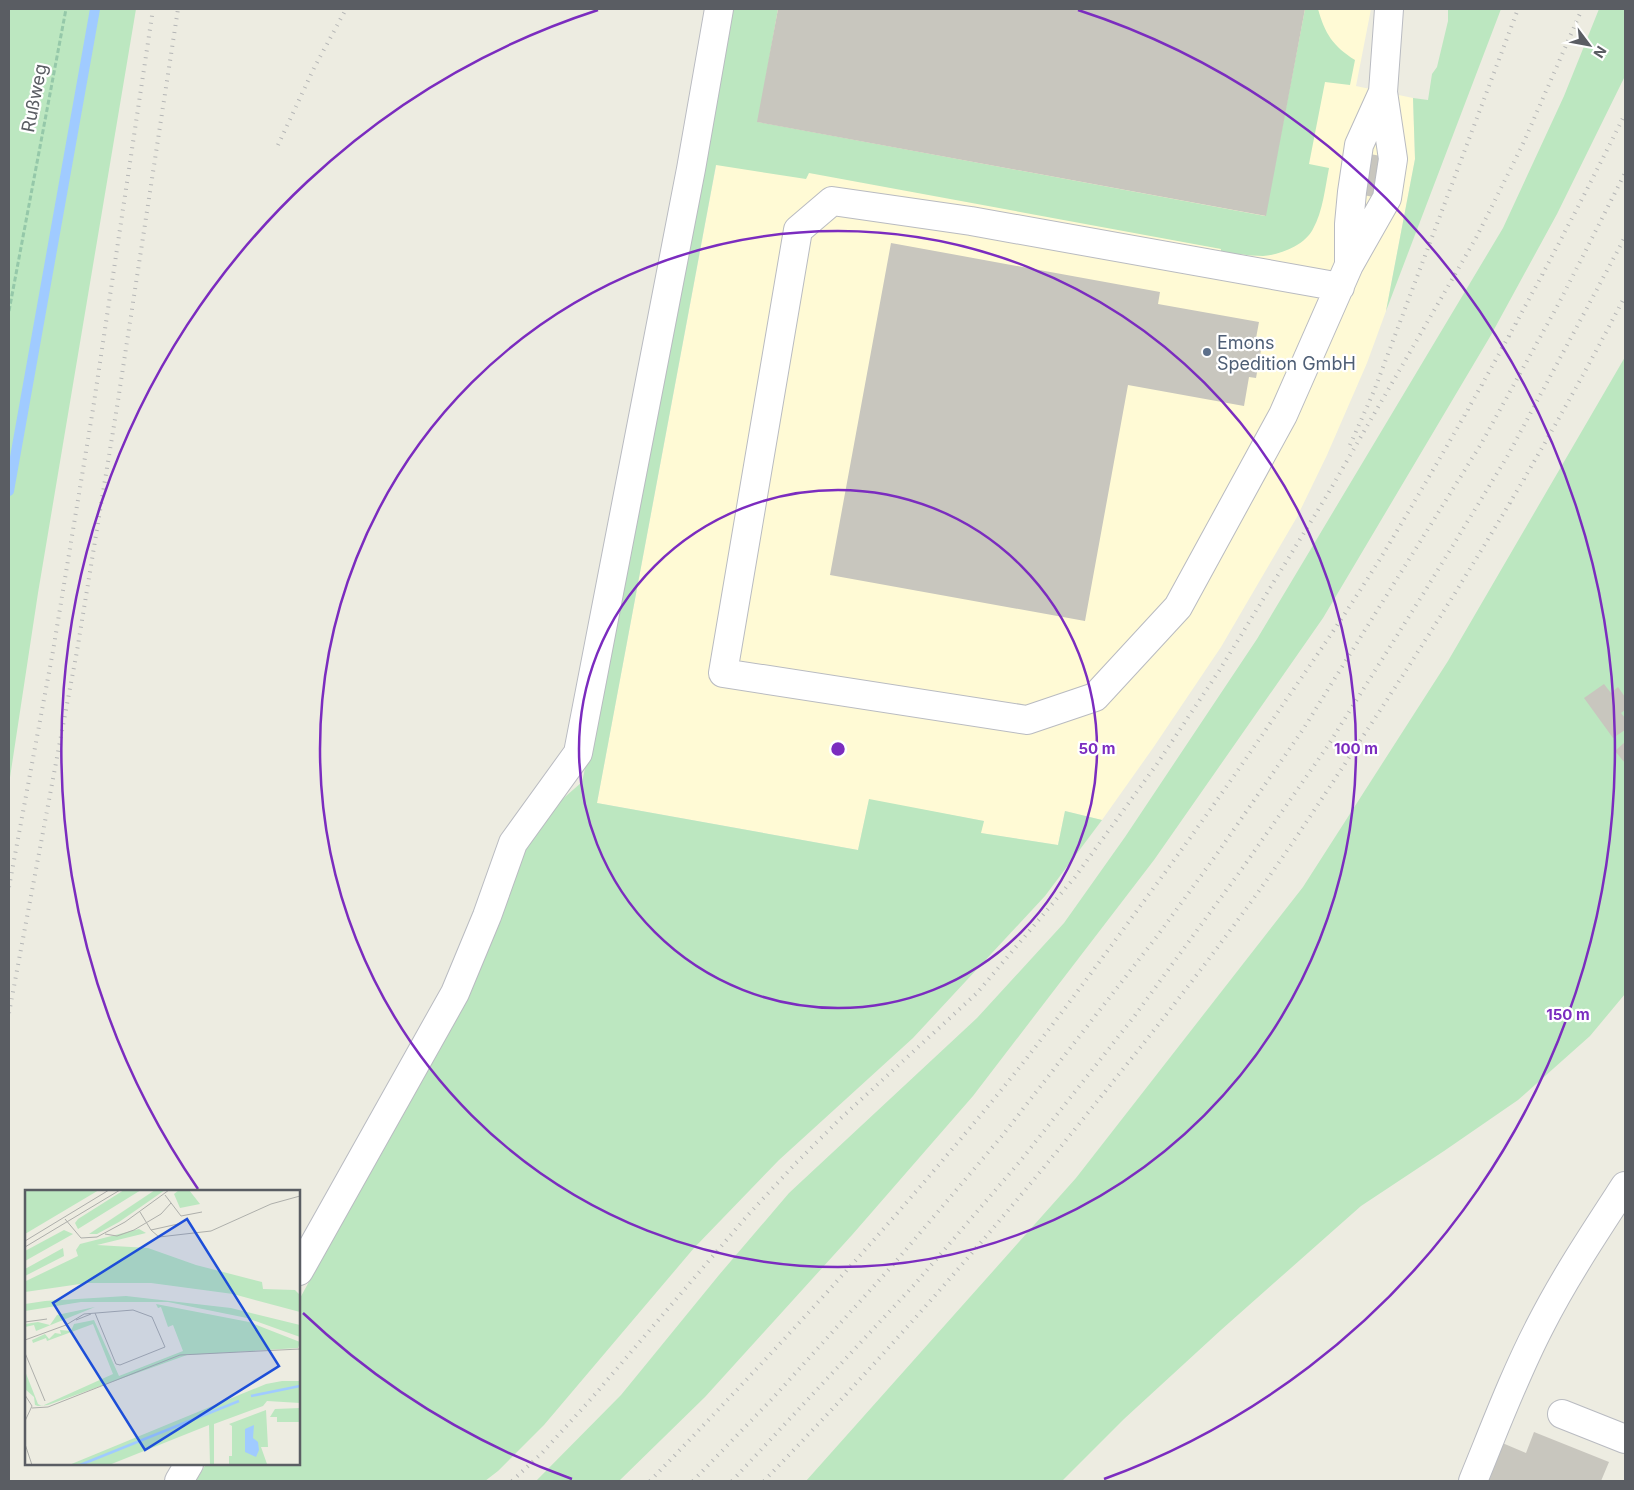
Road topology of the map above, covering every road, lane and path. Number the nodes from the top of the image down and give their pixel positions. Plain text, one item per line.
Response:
1 (66, 9) edge
2 (719, 9) edge
3 (1389, 9) edge
4 (1383, 92) junction
5 (1345, 276) junction
6 (9, 311) edge
7 (1625, 1186) edge
8 (300, 1269) edge
9 (1562, 1414) dead end
10 (1625, 1439) edge
11 (188, 1465) edge
12 (179, 1481) edge
13 (1473, 1481) edge

1 - 6 path, Rußweg
2 - 8 lane
3 - 4 lane
4 - 5 lane
4 - 5 lane
5 - 5 lane
7 - 13 lane
9 - 10 lane
11 - 12 lane

